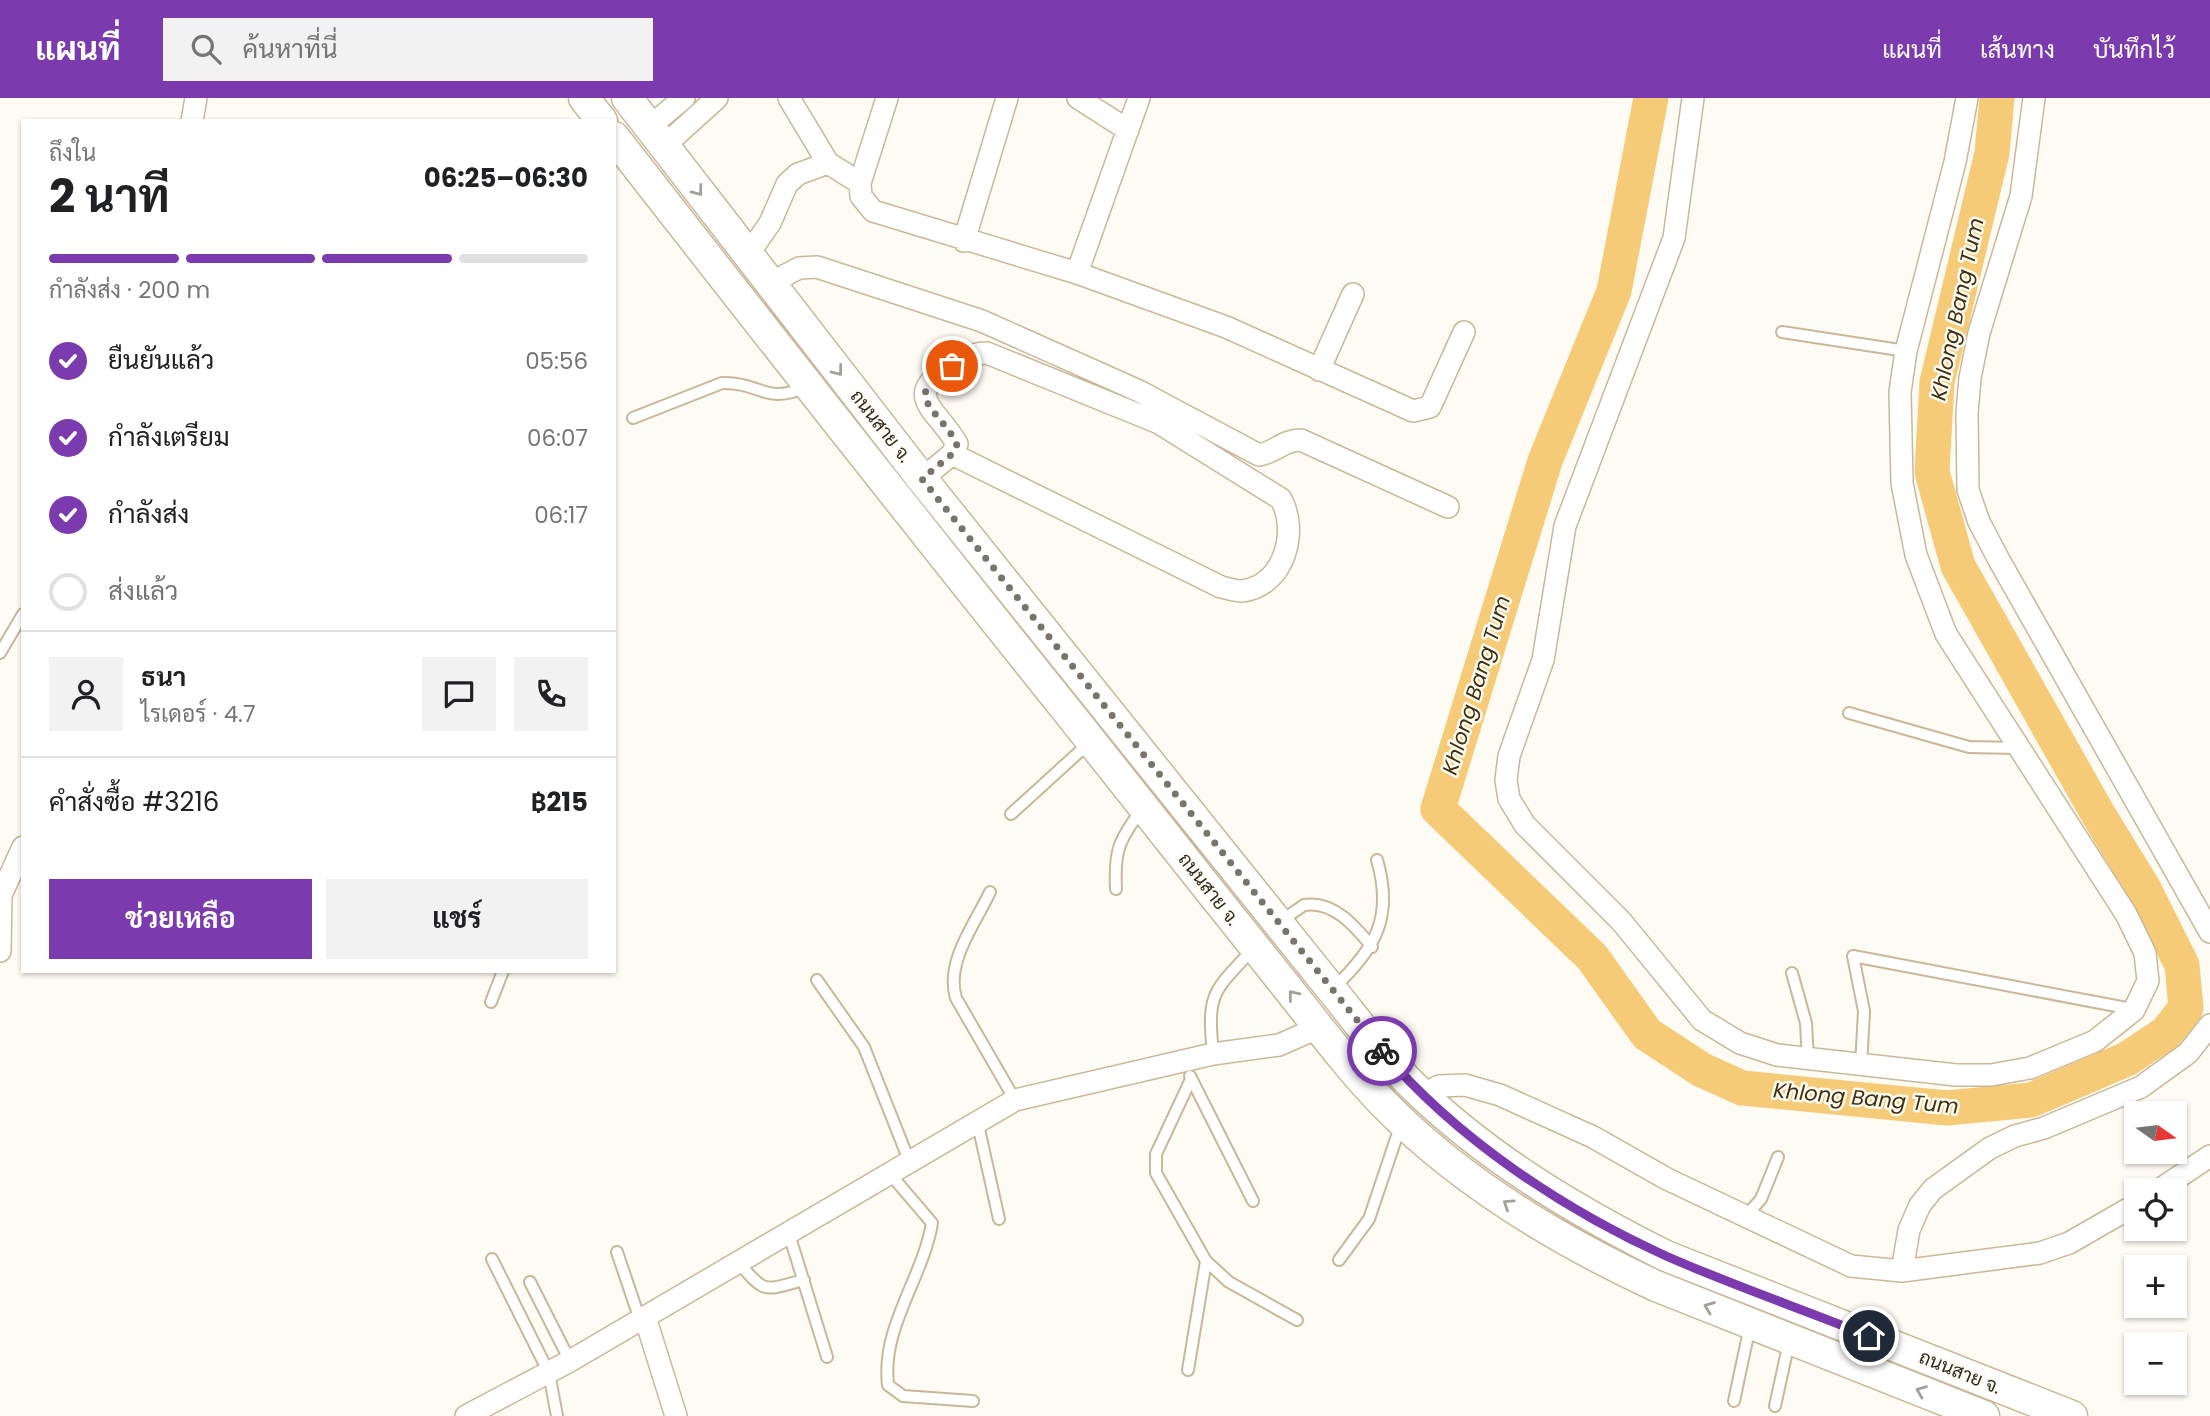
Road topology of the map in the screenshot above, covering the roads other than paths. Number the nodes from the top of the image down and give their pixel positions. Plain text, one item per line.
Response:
1 (196, 98) edge
2 (584, 98) edge
3 (627, 98) edge
4 (684, 98) edge
5 (717, 98) edge
6 (789, 98) edge
7 (887, 98) edge
8 (1007, 98) edge
9 (1078, 98) edge
10 (1139, 98) edge
11 (1693, 98) edge
12 (1967, 98) edge
13 (2034, 98) edge
14 (192, 119) edge
15 (600, 119) edge
16 (1128, 130) junction
17 (657, 137) junction
18 (619, 152) edge
19 (828, 163) junction
20 (860, 183) junction
21 (964, 241) junction
22 (747, 256) junction
23 (1077, 272) junction
24 (769, 284) junction
25 (1353, 294) dead end
26 (1464, 332) dead end
27 (1782, 332) dead end
28 (1906, 351) junction
29 (1319, 370) junction
30 (808, 386) junction
31 (633, 418) dead end
32 (952, 454) junction
33 (922, 479) junction
34 (1448, 507) dead end
35 (21, 617) edge
36 (0, 653) edge
37 (1849, 713) dead end
38 (1091, 741) junction
39 (2017, 748) junction
40 (1143, 807) junction
41 (1011, 814) dead end
42 (21, 851) edge
43 (1377, 860) dead end
44 (1116, 889) dead end
45 (990, 892) dead end
46 (1279, 923) junction
47 (2210, 932) edge
48 (1255, 947) junction
49 (1372, 947) junction
50 (0, 951) edge
51 (502, 973) edge
52 (1792, 973) dead end
53 (817, 980) dead end
54 (1332, 990) junction
55 (491, 1002) dead end
56 (2134, 1010) junction
57 (2210, 1025) edge
58 (1320, 1027) junction
59 (1213, 1054) junction
60 (1808, 1060) junction
61 (1861, 1066) junction
62 (1187, 1070) junction
63 (1423, 1095) junction
64 (1016, 1100) junction
65 (977, 1120) junction
66 (1402, 1121) junction
67 (2210, 1156) edge
68 (1778, 1157) dead end
69 (910, 1163) junction
70 (891, 1175) junction
71 (2177, 1178) edge
72 (1253, 1201) dead end
73 (2124, 1211) edge
74 (1745, 1217) junction
75 (999, 1219) dead end
76 (789, 1234) junction
77 (617, 1252) dead end
78 (492, 1259) dead end
79 (1339, 1260) dead end
80 (1206, 1261) junction
81 (739, 1263) junction
82 (1902, 1272) junction
83 (804, 1280) junction
84 (530, 1282) dead end
85 (642, 1319) junction
86 (1297, 1320) dead end
87 (1750, 1323) junction
88 (1789, 1339) junction
89 (827, 1357) dead end
90 (570, 1361) junction
91 (1188, 1370) dead end
92 (549, 1373) junction
93 (973, 1401) dead end
94 (1734, 1401) dead end
95 (1775, 1406) dead end
96 (466, 1416) edge
97 (557, 1416) edge
98 (676, 1416) edge
99 (1984, 1416) edge
100 (2072, 1416) edge

1 - 14 street
2 - 15 main road
3 - 17 main road, ถนนสาย จ.
4 - 17 street
5 - 17 street
6 - 19 street
7 - 20 street
8 - 21 street
9 - 16 street
10 - 16 street
11 - 60 street
12 - 28 street
13 - 47 street
16 - 23 street
17 -> 22 main road, ถนนสาย จ.
18 - 30 main road, ถนนสาย จ.
19 - 20 street
19 - 22 street
20 - 21 street
21 - 23 street
22 - 24 main road, ถนนสาย จ.
23 - 29 street
24 -> 33 main road, ถนนสาย จ.
24 - 34 street
25 - 29 street
26 - 29 street
27 - 28 lane
28 - 39 street
30 - 31 lane
30 - 38 main road, ถนนสาย จ.
32 - 32 street
32 - 33 street
33 - 46 main road, ถนนสาย จ.
35 - 36 lane
37 - 39 lane
38 - 40 main road, ถนนสาย จ.
38 - 41 lane
39 - 56 street
40 - 44 lane
40 - 48 main road, ถนนสาย จ.
42 - 50 street
43 - 49 lane
45 - 64 lane
46 - 49 lane
46 - 54 main road, ถนนสาย จ.
58 -> 48 main road, ถนนสาย จ.
48 - 59 lane
49 - 54 lane
51 - 55 lane
52 - 60 lane
53 - 69 lane
54 - 63 main road, ถนนสาย จ.
56 - 61 street
56 - 61 lane
57 - 82 street
58 - 59 street
58 - 66 main road, ถนนสาย จ.
59 - 62 street
60 - 61 street
62 - 64 street
62 - 72 lane
62 - 80 lane
63 - 74 street
63 - 100 main road, ถนนสาย จ.
64 - 65 street
65 - 69 street
65 - 75 lane
66 - 79 lane
87 -> 66 main road, ถนนสาย จ.
67 - 71 street
68 - 74 lane
69 - 70 street
70 - 76 street
70 - 93 lane
73 - 82 street
74 - 82 street
76 - 81 street
76 - 83 lane
77 - 85 lane
78 - 92 lane
80 - 86 lane
80 - 91 lane
81 - 83 lane
81 - 85 street
83 - 89 lane
84 - 90 lane
85 - 90 street
85 - 98 street
87 - 88 main road, ถนนสาย จ.
87 - 94 lane
88 - 95 lane
99 -> 88 main road, ถนนสาย จ.
90 - 92 street
92 - 96 street
92 - 97 lane

